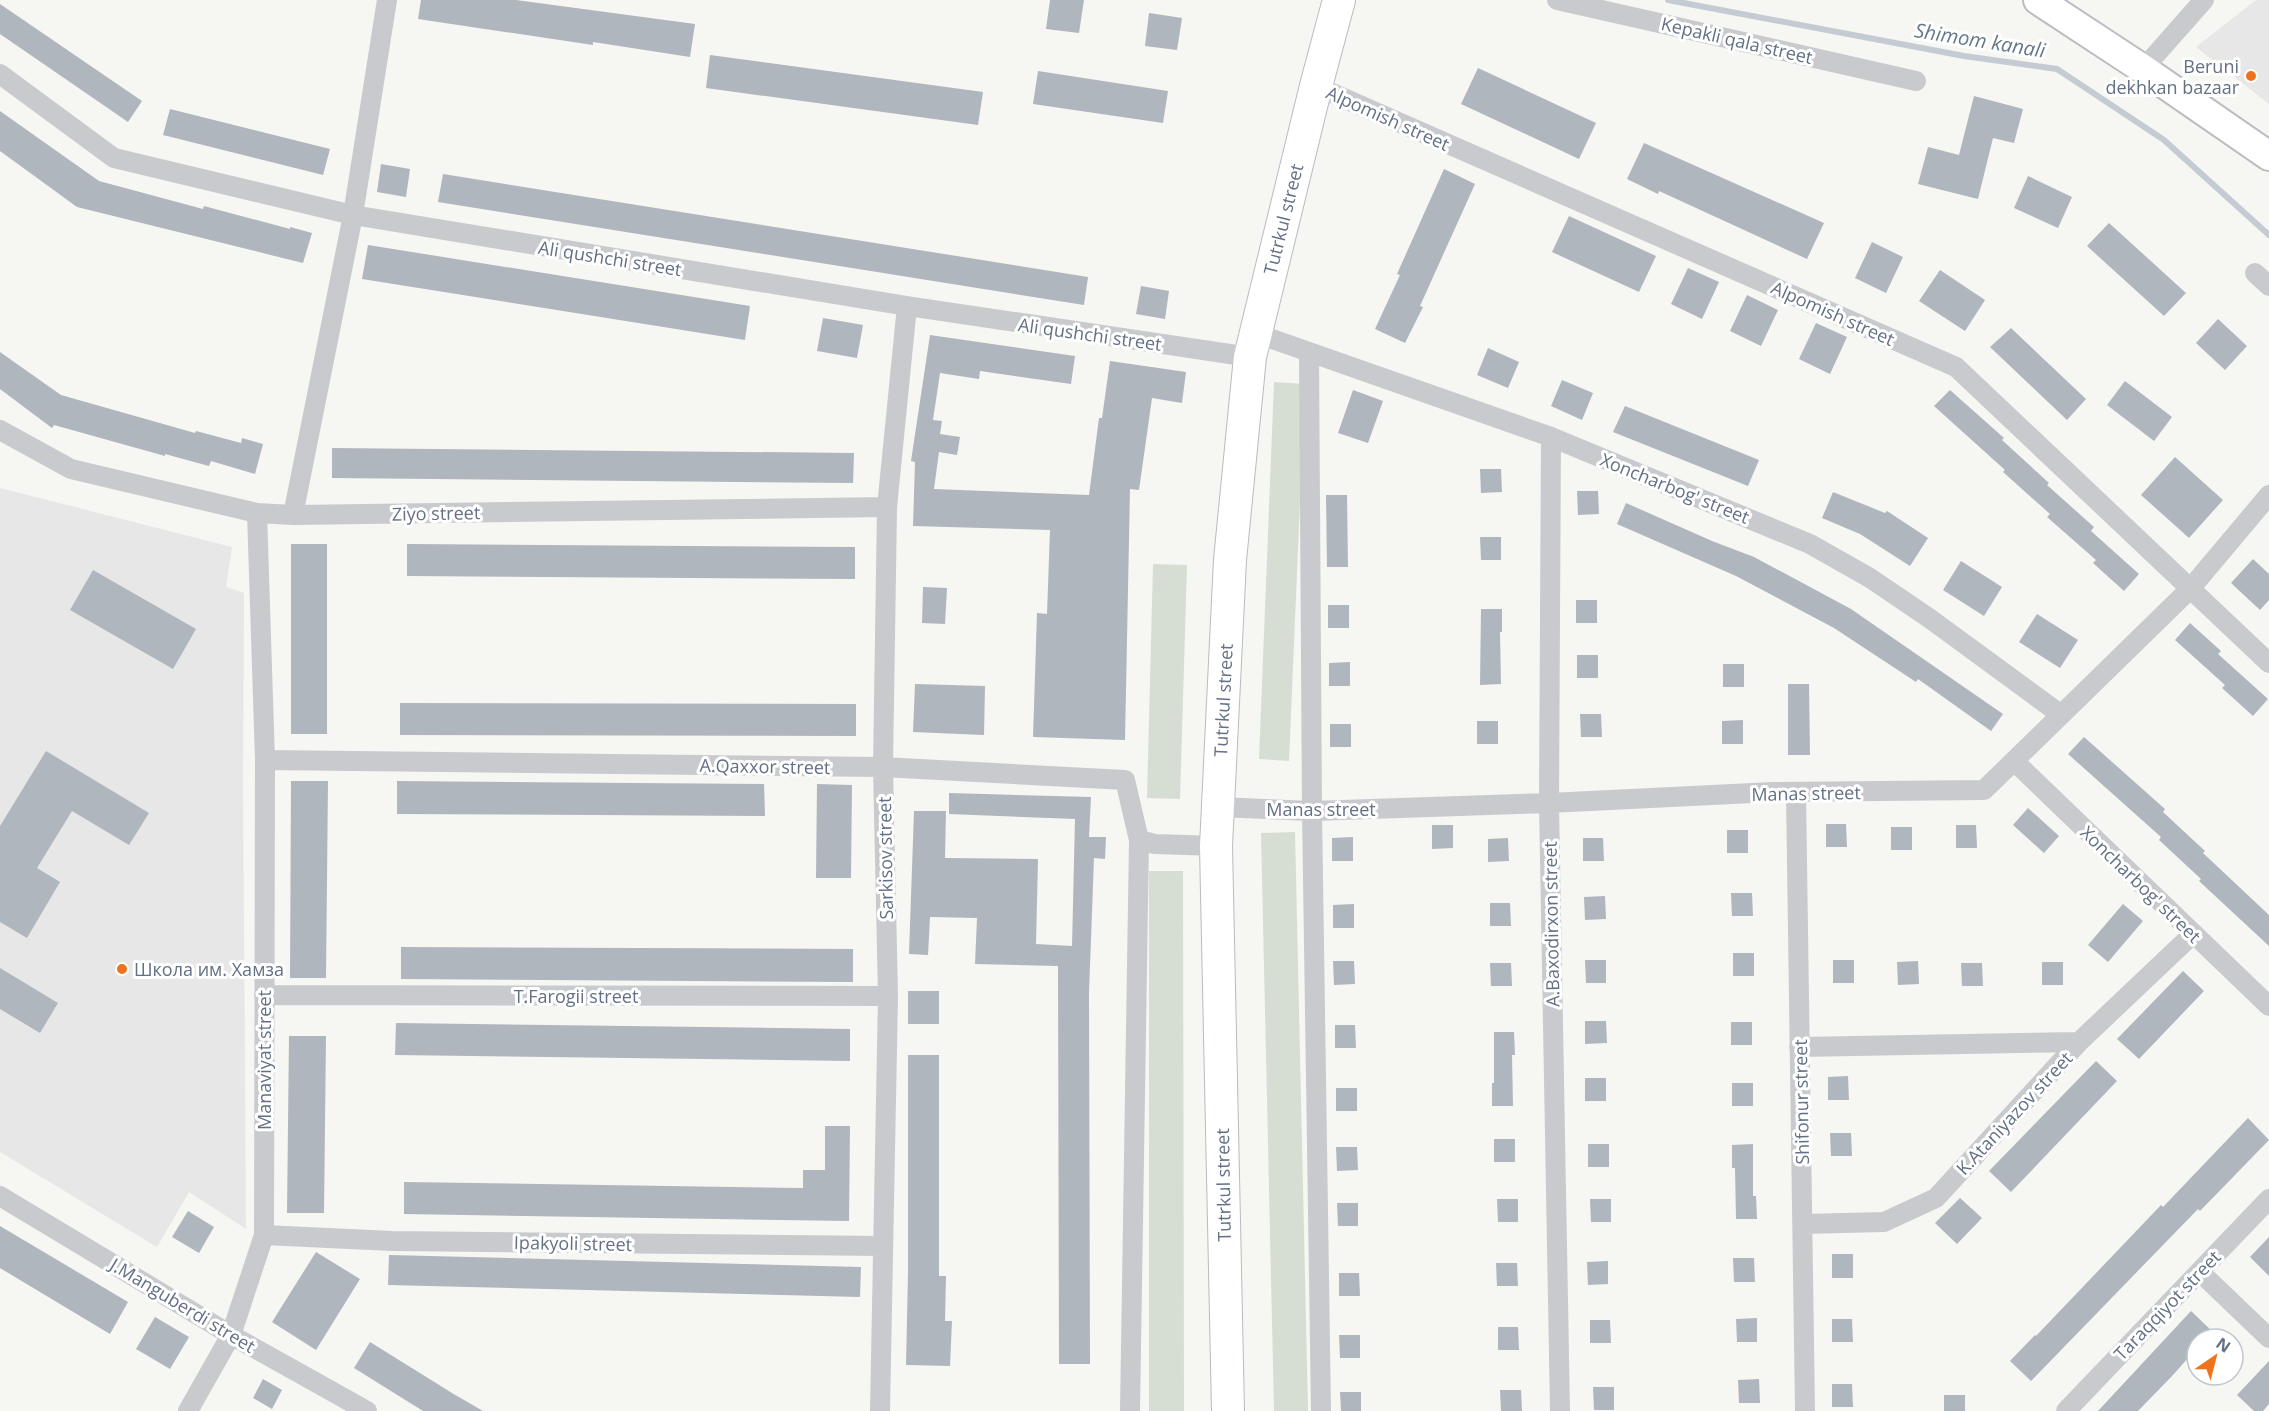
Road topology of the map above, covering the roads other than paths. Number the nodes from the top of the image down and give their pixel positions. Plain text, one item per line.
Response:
1 (387, 0) edge
2 (1339, 0) edge
3 (1557, 0) edge
4 (2038, 0) edge
5 (2204, 0) edge
6 (2143, 69) junction
7 (0, 74) edge
8 (1916, 81) dead end
9 (1316, 86) junction
10 (2269, 156) edge
11 (353, 216) junction
12 (907, 306) junction
13 (1252, 345) junction
14 (1309, 352) junction
15 (0, 430) edge
16 (1551, 437) junction
17 (2269, 495) edge
18 (886, 507) junction
19 (257, 513) junction
20 (293, 515) junction
21 (2190, 589) junction
22 (2269, 663) edge
23 (2060, 714) junction
24 (265, 760) junction
25 (2014, 761) junction
26 (883, 768) junction
27 (1797, 793) junction
28 (1549, 804) junction
29 (1218, 807) junction
30 (1312, 811) junction
31 (1139, 840) junction
32 (1216, 846) junction
33 (2193, 934) junction
34 (264, 995) junction
35 (888, 996) junction
36 (2269, 1006) edge
37 (2079, 1042) junction
38 (1799, 1047) junction
39 (0, 1196) edge
40 (2269, 1199) edge
41 (1803, 1224) junction
42 (264, 1234) junction
43 (883, 1246) junction
44 (2199, 1272) junction
45 (231, 1335) junction
46 (2269, 1338) edge
47 (188, 1411) edge
48 (367, 1411) edge
49 (880, 1411) edge
50 (1130, 1411) edge
51 (1228, 1411) edge
52 (1321, 1411) edge
53 (1560, 1411) edge
54 (1805, 1411) edge
55 (2066, 1411) edge

1 - 11 street
2 - 9 main road, Tutrkul street
3 - 8 street, Kepakli qala street
4 - 6 main road
5 - 6 street
6 - 10 main road
7 - 11 street, Ali qushchi street
9 - 13 main road, Tutrkul street
9 - 21 street, Alpomish street
11 - 12 street, Ali qushchi street
11 - 20 street
12 - 13 street, Ali qushchi street
12 - 18 street, Sarkisov street
13 - 14 street, Xoncharbog' street
13 - 29 main road, Tutrkul street
14 - 16 street, Xoncharbog' street
14 - 30 street
15 - 19 street, Ziyo street
16 - 23 street, Xoncharbog' street
16 - 28 street, A.Baxodirxon street
17 - 21 street, Manas street
18 - 20 street, Ziyo street
18 - 26 street, Sarkisov street
19 - 20 street, Ziyo street
19 - 24 street, Manaviyat street
21 - 22 street, Alpomish street
21 - 23 street, Manas street
23 - 25 street, Manas street
24 - 26 street, A.Qaxxor street
24 - 34 street, Manaviyat street
25 - 27 street, Manas street
25 - 33 street, Xoncharbog' street
26 - 31 street, A.Qaxxor street
26 - 35 street, Sarkisov street
27 - 28 street, Manas street
27 - 38 street, Shifonur street
28 - 30 street, Manas street
28 - 53 street, A.Baxodirxon street
29 - 30 street, Manas street
29 - 32 main road, Tutrkul street
30 - 52 street
31 - 32 street
31 - 50 street
32 - 51 main road, Tutrkul street
33 - 36 street, Xoncharbog' street
33 - 37 street, K.Ataniyazov street
34 - 35 street, T.Farogii street
34 - 42 street, Manaviyat street
35 - 43 street, Sarkisov street
37 - 38 street
37 - 41 street, K.Ataniyazov street
38 - 41 street, Shifonur street
39 - 45 street, J.Manguberdi street
40 - 44 street, Taraqqiyot street
41 - 54 street, Shifonur street
42 - 43 street, Ipakyoli street
42 - 45 street, Manaviyat street
43 - 49 street, Sarkisov street
44 - 46 street
44 - 55 street, Taraqqiyot street
45 - 47 street, Manaviyat street
45 - 48 street, J.Manguberdi street

